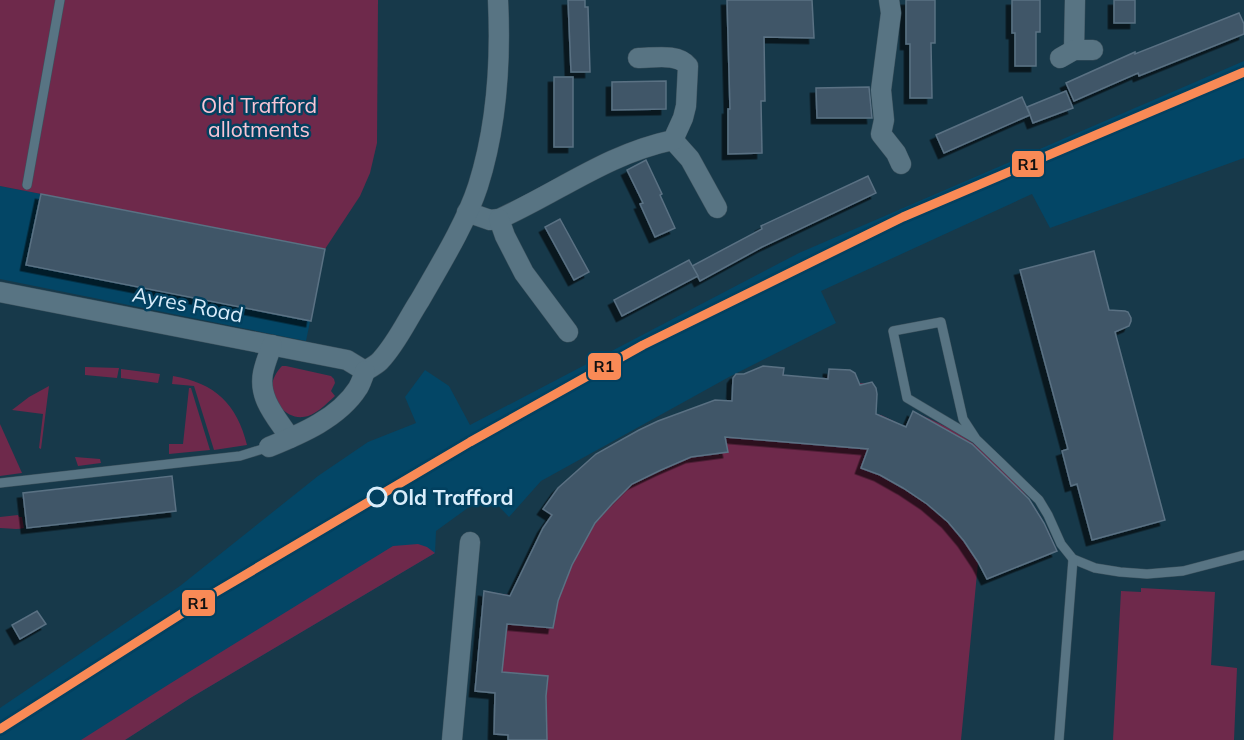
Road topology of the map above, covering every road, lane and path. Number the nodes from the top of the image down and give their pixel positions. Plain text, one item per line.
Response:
1 (60, 0) edge
2 (498, 0) edge
3 (890, 0) edge
4 (1075, 0) edge
5 (1076, 53) dead end
6 (638, 58) dead end
7 (673, 140) junction
8 (901, 164) dead end
9 (27, 185) dead end
10 (717, 208) dead end
11 (467, 212) junction
12 (499, 219) junction
13 (0, 292) edge
14 (568, 332) dead end
15 (272, 345) junction
16 (365, 371) junction
17 (290, 438) junction
18 (976, 439) junction
19 (269, 447) joint
20 (0, 483) edge
21 (470, 542) dead end
22 (1244, 555) edge
23 (1073, 559) junction
24 (452, 740) edge
25 (1059, 740) edge

1 - 9 lane
2 - 11 street
3 - 8 street
4 - 5 street
6 - 7 street
7 - 10 street
7 - 12 street
11 - 12 street
11 - 16 street
12 - 14 street
13 - 15 street, Ayres Road
15 - 16 street, Ayres Road
15 - 17 street
16 - 17 street
17 - 19 street
18 - 18 lane
18 - 23 lane
19 - 20 lane
21 - 24 street
22 - 23 lane
23 - 25 lane

